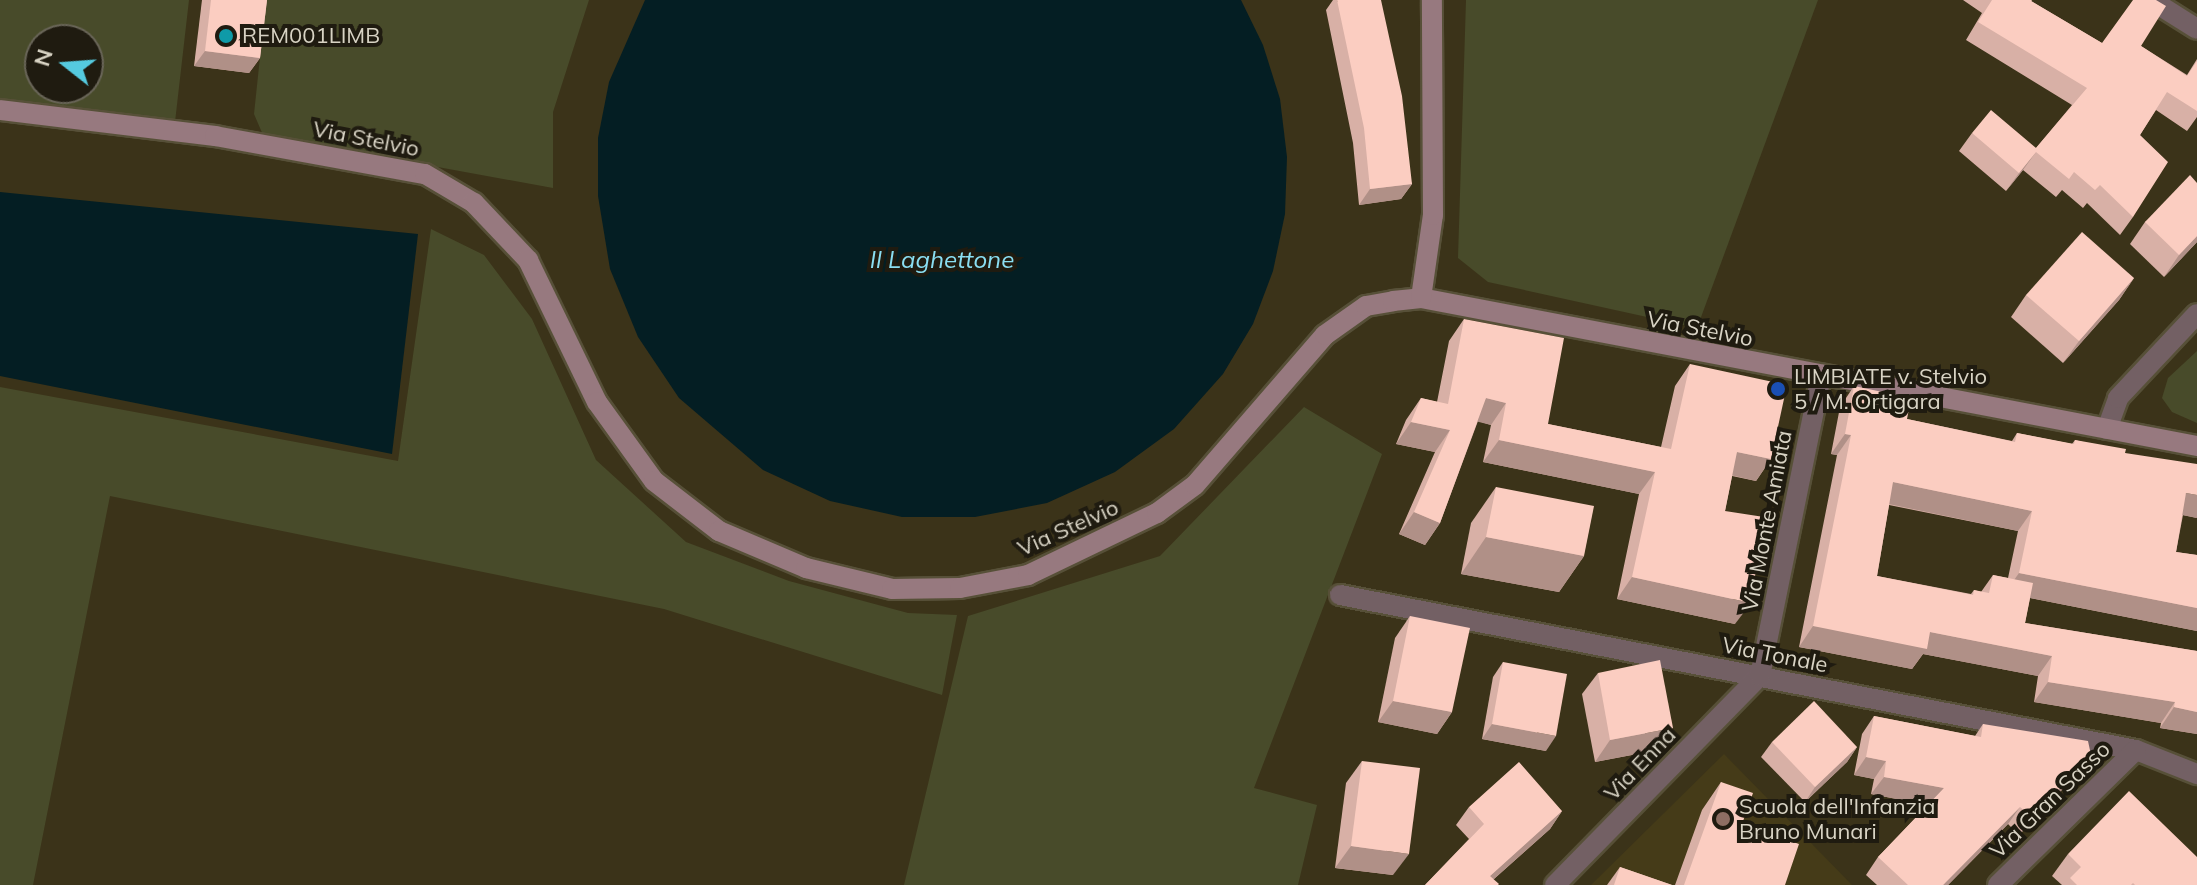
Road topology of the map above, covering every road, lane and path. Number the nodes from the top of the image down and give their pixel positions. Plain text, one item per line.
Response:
1 (1432, 0) edge
2 (2151, 0) edge
3 (2197, 29) edge
4 (0, 110) edge
5 (1421, 298) junction
6 (2197, 314) edge
7 (1821, 375) junction
8 (2107, 429) junction
9 (2197, 446) edge
10 (1340, 595) dead end
11 (1760, 676) junction
12 (2136, 750) junction
13 (2197, 774) edge
14 (1555, 885) edge
15 (1998, 885) edge

1 - 5 street
2 - 3 street
4 - 5 street, Via Stelvio
5 - 7 street, Via Stelvio
6 - 8 street
7 - 8 street, Via Stelvio
7 - 11 street, Via Monte Amiata
8 - 9 street, Via Stelvio
10 - 11 street, Via Tonale
11 - 12 street, Via Tonale
11 - 14 street, Via Enna
12 - 13 street, Via Tonale
12 - 15 street, Via Gran Sasso

